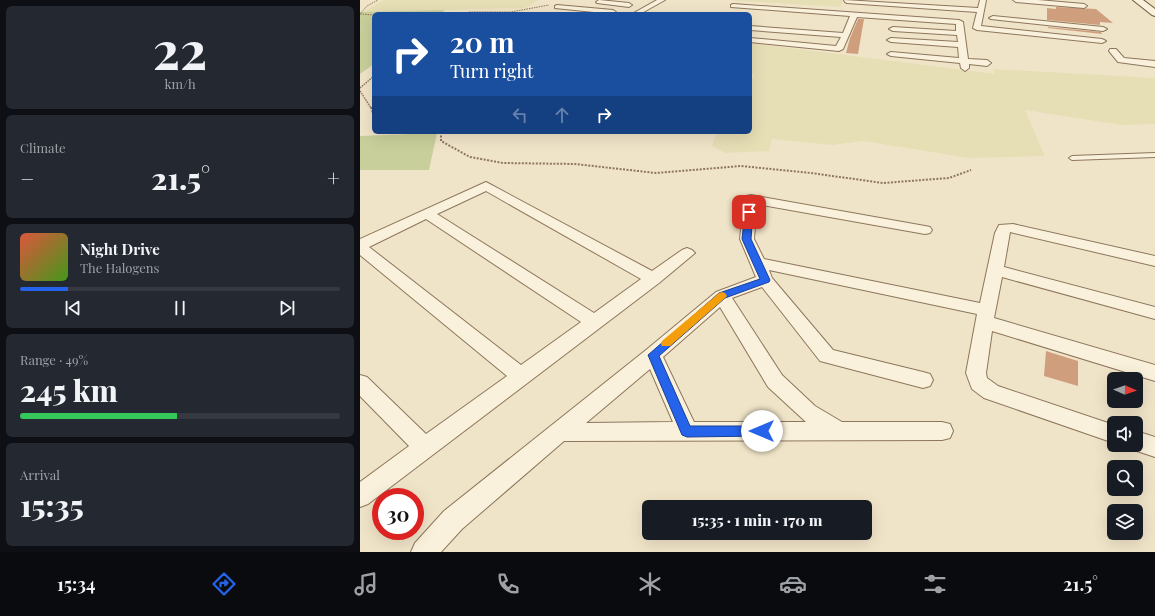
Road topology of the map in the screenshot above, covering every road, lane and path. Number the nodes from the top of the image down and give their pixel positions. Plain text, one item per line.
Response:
1 (378, 0) edge
2 (662, 0) edge
3 (847, 0) edge
4 (1016, 0) edge
5 (1137, 0) edge
6 (595, 1) dead end
7 (605, 1) edge
8 (900, 2) edge
9 (629, 4) dead end
10 (555, 6) joint
11 (733, 6) dead end
12 (1084, 6) dead end
13 (990, 7) dead end
14 (981, 8) edge
15 (586, 10) junction
16 (469, 12) edge
17 (511, 12) edge
18 (511, 12) edge
19 (613, 12) dead end
20 (639, 12) edge
21 (1155, 13) edge
22 (360, 14) edge
23 (360, 14) edge
24 (855, 14) junction
25 (372, 15) edge
26 (896, 17) junction
27 (893, 28) junction
28 (1103, 29) dead end
29 (752, 30) edge
30 (960, 33) junction
31 (844, 35) junction
32 (752, 40) edge
33 (891, 40) junction
34 (1102, 41) dead end
35 (963, 45) junction
36 (1113, 51) dead end
37 (1134, 51) dead end
38 (987, 63) dead end
39 (1146, 63) junction
40 (965, 64) junction
41 (1155, 64) edge
42 (1155, 73) edge
43 (372, 78) edge
44 (360, 90) edge
45 (372, 111) edge
46 (442, 134) edge
47 (1155, 155) edge
48 (1072, 158) dead end
49 (971, 170) dead end
50 (427, 214) junction
51 (925, 230) dead end
52 (360, 246) edge
53 (687, 254) dead end
54 (1155, 261) edge
55 (996, 270) junction
56 (762, 272) junction
57 (653, 279) junction
58 (722, 296) junction
59 (1155, 313) edge
60 (985, 316) junction
61 (594, 322) junction
62 (653, 355) junction
63 (1155, 373) edge
64 (521, 376) junction
65 (923, 380) dead end
66 (360, 383) edge
67 (942, 430) dead end
68 (687, 431) junction
69 (838, 431) junction
70 (560, 432) junction
71 (1107, 432) edge
72 (1143, 443) edge
73 (1155, 447) edge
74 (424, 448) junction
75 (360, 496) edge
76 (424, 552) edge

1 - 22 path
2 - 20 street
3 - 8 street
4 - 12 street
5 - 21 main road
6 - 7 street
7 - 9 street
7 - 15 street
8 - 14 street
8 - 26 street
10 - 15 street
10 - 18 path
11 - 24 street
13 - 14 street
14 - 28 street
14 - 34 street
15 - 19 street
16 - 17 path
23 - 25 path
24 - 26 street
24 - 31 street
26 - 27 street
26 - 30 street
27 - 30 street
27 - 33 street
29 - 31 street
30 - 35 street
31 - 32 street
33 - 35 street
33 - 40 street
35 - 40 street
36 - 39 street
37 - 39 street
38 - 40 street
39 - 41 street
39 - 42 street
43 - 44 path
44 - 45 path
46 - 49 path
47 - 48 lane
50 - 52 street
50 - 57 street
50 - 61 street
51 - 56 street
52 - 64 street
53 - 57 street
54 - 55 street
55 - 59 street
55 - 60 street
56 - 58 street
56 - 60 street
56 - 65 street
57 - 61 street
58 - 62 street
58 - 69 street
60 - 63 street
60 - 71 street
61 - 64 street
62 - 68 street
62 - 70 street
64 - 74 street
66 - 74 street
67 - 69 street
68 - 69 street
68 - 70 street
70 - 76 street
72 - 73 street
74 - 75 street

